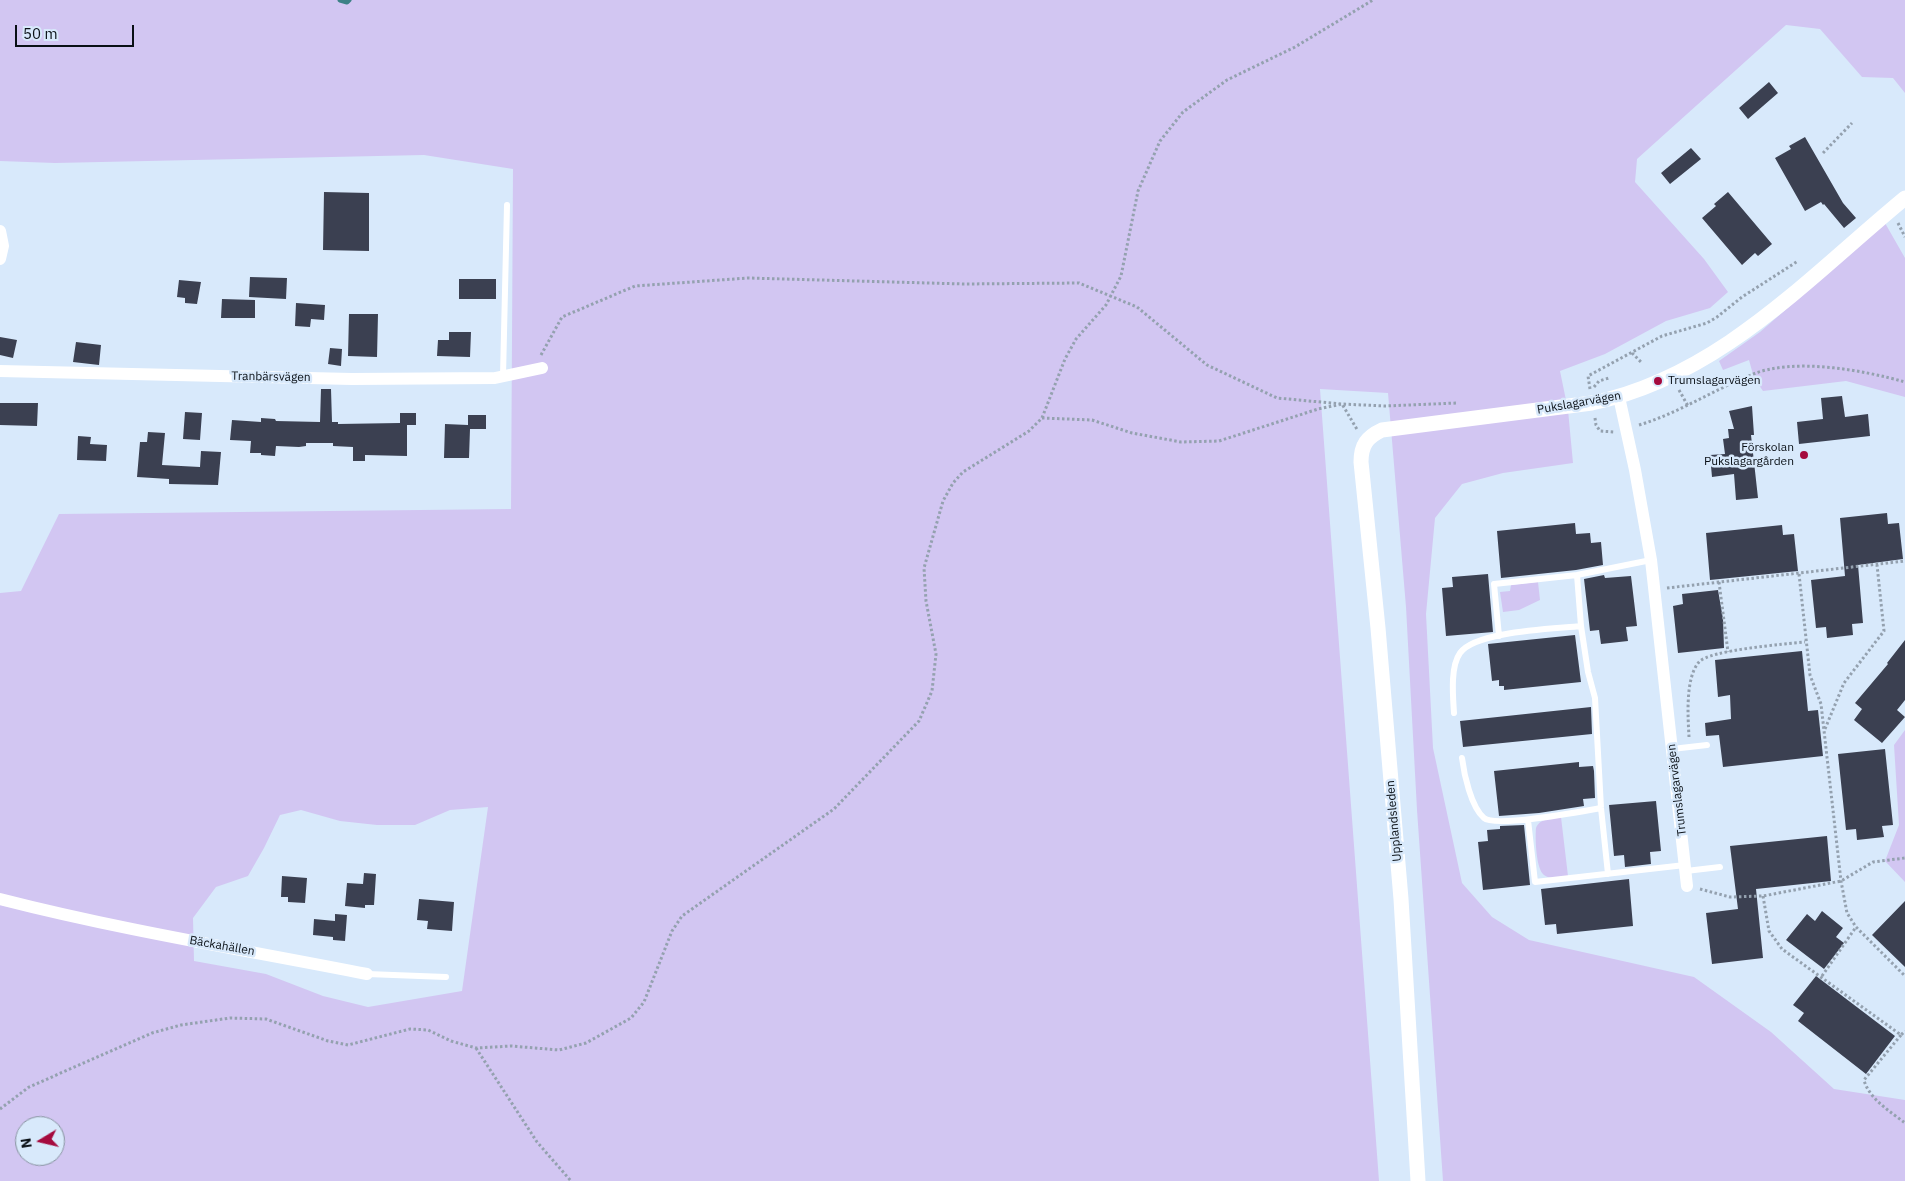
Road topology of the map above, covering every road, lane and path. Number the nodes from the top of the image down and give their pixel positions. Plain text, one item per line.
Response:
1 (1373, 0) edge
2 (1852, 123) dead end
3 (1823, 153) dead end
4 (1905, 198) edge
5 (507, 205) dead end
6 (0, 231) edge
7 (0, 259) edge
8 (1798, 261) dead end
9 (1111, 296) junction
10 (1632, 352) junction
11 (1640, 362) dead end
12 (542, 368) joint
13 (0, 371) edge
14 (503, 376) junction
15 (1609, 378) dead end
16 (1905, 382) edge
17 (1590, 390) junction
18 (1680, 390) dead end
19 (1582, 391) dead end
20 (1619, 398) junction
21 (1466, 403) dead end
22 (1342, 404) junction
23 (1042, 418) junction
24 (1365, 442) junction
25 (1651, 560) junction
26 (1905, 561) edge
27 (1877, 565) junction
28 (1798, 574) junction
29 (1576, 575) junction
30 (1719, 582) junction
31 (1655, 589) junction
32 (1581, 626) junction
33 (1499, 636) junction
34 (1805, 642) junction
35 (1728, 652) junction
36 (1454, 713) dead end
37 (1824, 729) junction
38 (1707, 745) dead end
39 (1690, 748) junction
40 (1672, 749) junction
41 (1462, 758) dead end
42 (1601, 808) junction
43 (1528, 820) junction
44 (1905, 858) edge
45 (1720, 867) dead end
46 (1686, 868) junction
47 (1608, 874) junction
48 (1841, 880) junction
49 (1687, 886) joint
50 (1763, 896) junction
51 (0, 899) edge
52 (1856, 928) junction
53 (368, 974) joint
54 (1822, 976) junction
55 (1905, 976) edge
56 (446, 977) dead end
57 (1905, 1031) edge
58 (1901, 1036) junction
59 (476, 1048) junction
60 (0, 1110) edge
61 (1905, 1124) edge
62 (571, 1181) edge
63 (1418, 1181) edge

1 - 9 path
2 - 3 path
4 - 20 street, Pukslagarvägen
5 - 14 lane
6 - 7 street
8 - 10 path
9 - 12 path
9 - 22 path
9 - 23 path
10 - 11 path
10 - 17 path
12 - 14 street, Tranbärsvägen
13 - 14 street, Tranbärsvägen
15 - 17 path
16 - 18 path
17 - 19 path
20 - 24 street, Pukslagarvägen
20 - 25 street, Trumslagarvägen
21 - 22 path
22 - 23 path
22 - 24 path
23 - 59 path
24 - 63 street, Upplandsleden
25 - 29 lane
25 - 31 street, Trumslagarvägen
26 - 27 path
27 - 28 path
27 - 37 path
28 - 30 path
28 - 34 path
29 - 32 lane
29 - 33 lane
30 - 31 path
30 - 35 path
31 - 40 street, Trumslagarvägen
32 - 33 lane
32 - 42 lane
33 - 36 lane
34 - 35 path
34 - 37 path
35 - 39 path
37 - 48 path
38 - 39 lane
39 - 40 lane
40 - 46 street, Trumslagarvägen
41 - 43 lane
42 - 43 lane
42 - 47 lane
43 - 47 lane
44 - 48 path
45 - 46 lane
46 - 47 lane
46 - 49 street, Trumslagarvägen
48 - 50 path
48 - 52 path
49 - 50 path
50 - 54 path
51 - 53 street, Bäckahällen
52 - 54 path
52 - 55 path
53 - 56 lane, Bäckahällen
54 - 58 path
57 - 58 path
58 - 61 path
59 - 60 path
59 - 62 path

